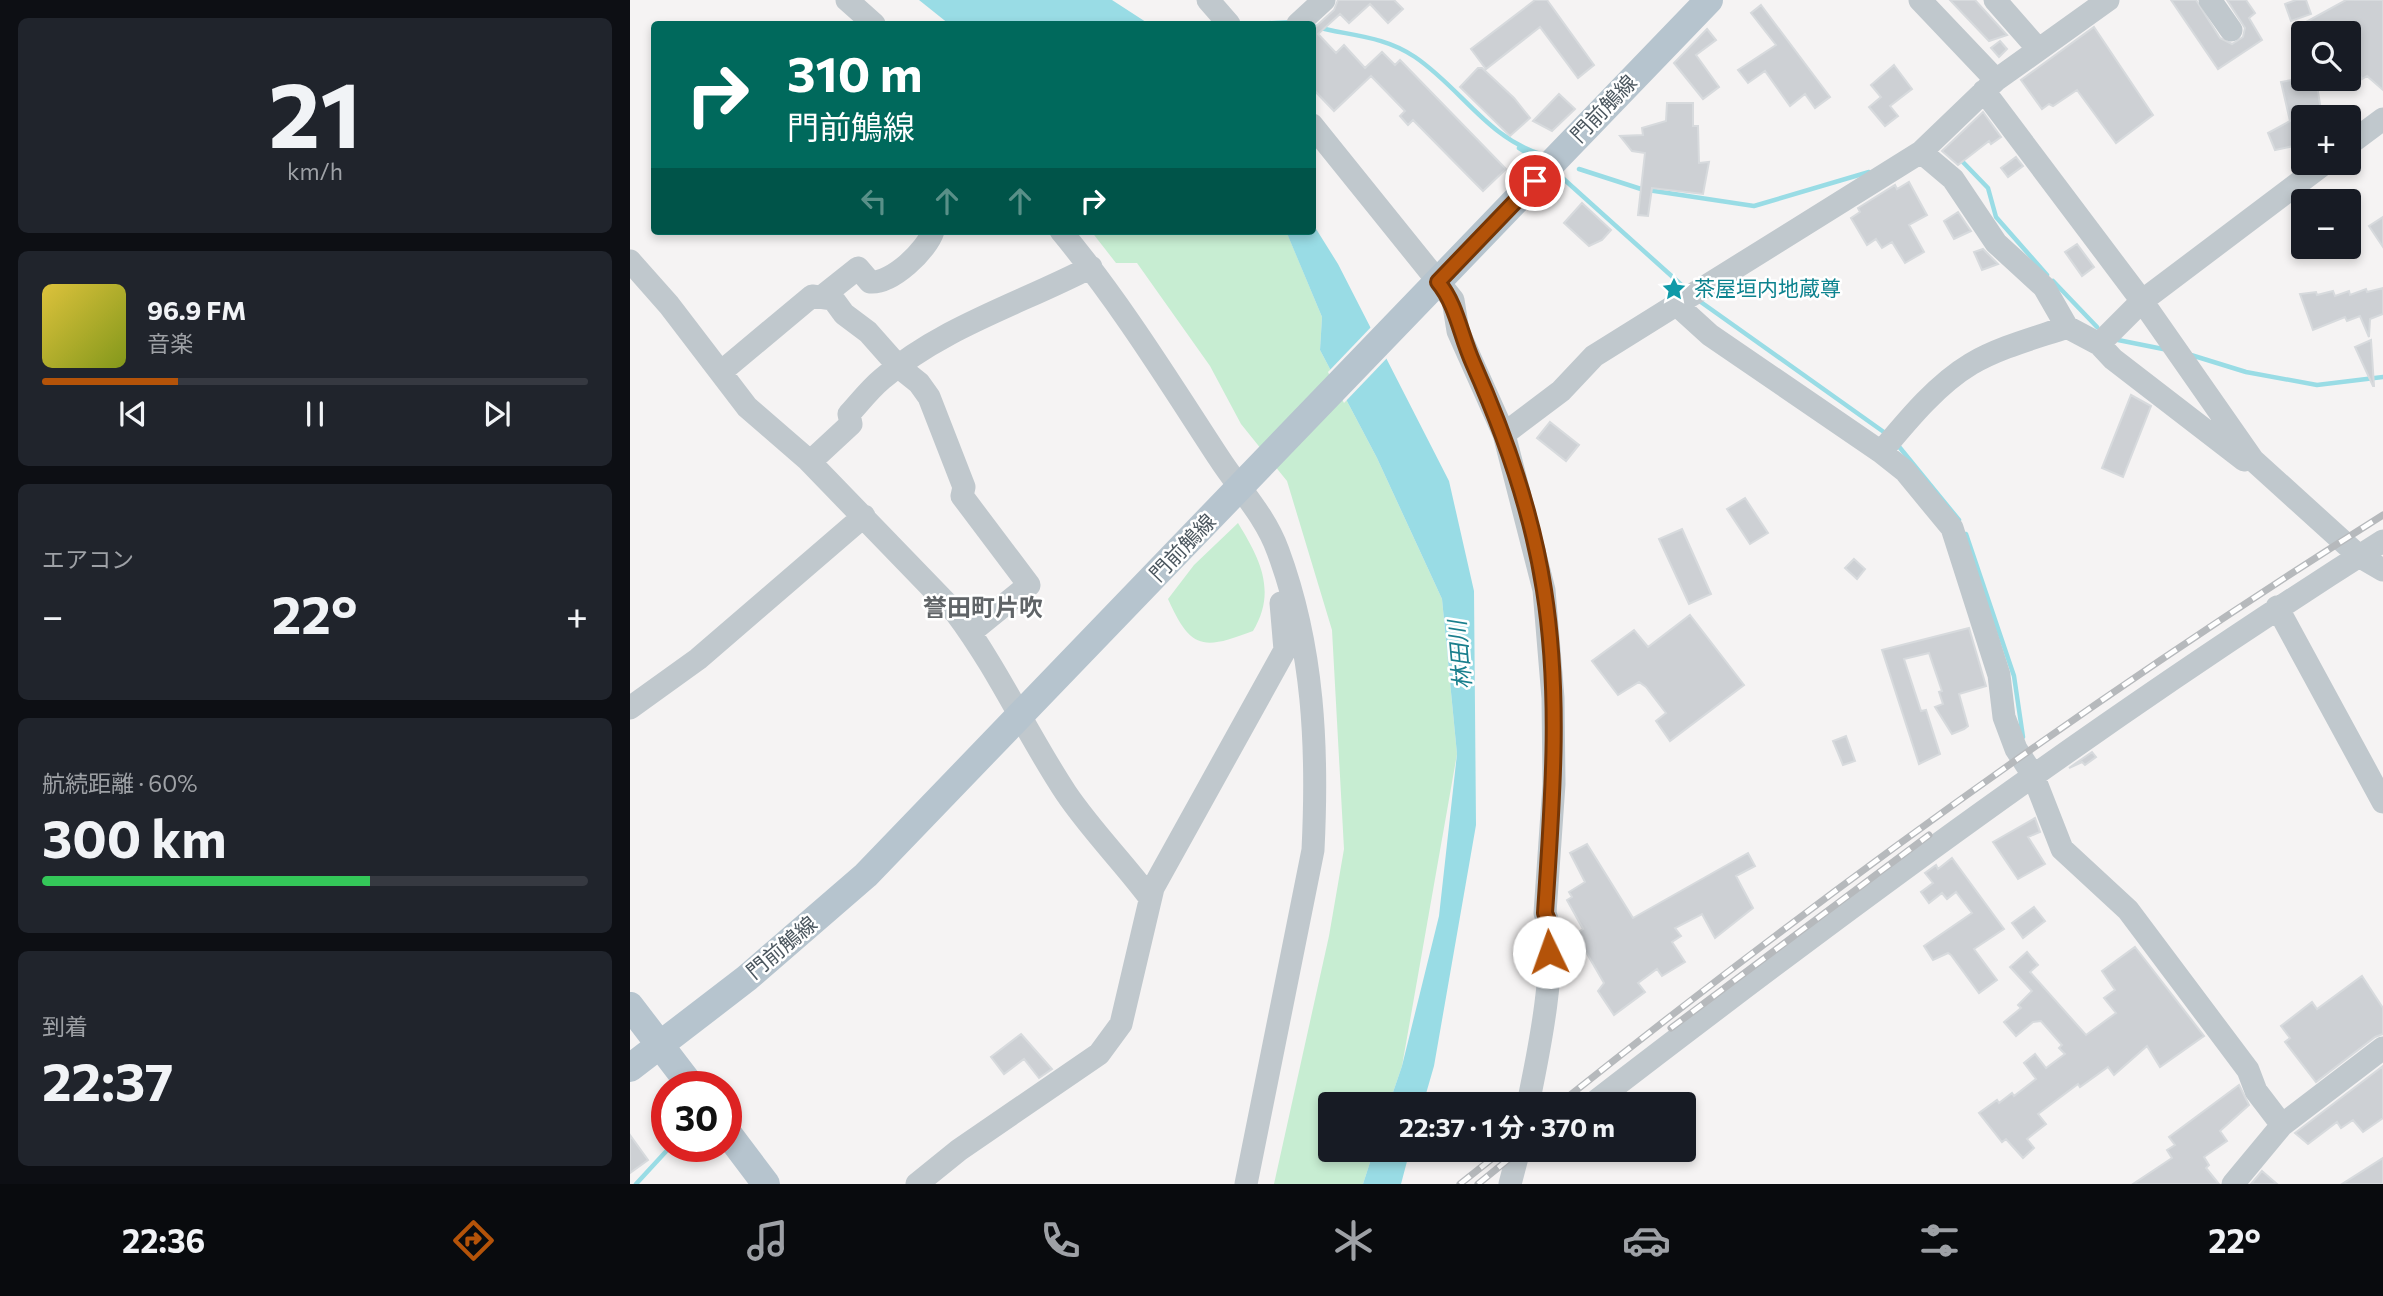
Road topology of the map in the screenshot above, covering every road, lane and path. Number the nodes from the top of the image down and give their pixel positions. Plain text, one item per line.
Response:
1 (847, 0) edge
2 (1208, 0) edge
3 (1324, 0) edge
4 (1709, 0) edge
5 (1920, 0) edge
6 (1995, 0) edge
7 (2108, 0) edge
8 (2210, 0) edge
9 (871, 21) edge
10 (1226, 21) edge
11 (1301, 21) edge
12 (2231, 30) dead end
13 (2038, 49) junction
14 (1990, 85) junction
15 (2383, 119) edge
16 (1316, 130) edge
17 (2361, 135) edge
18 (1921, 152) junction
19 (2309, 175) edge
20 (932, 235) edge
21 (1064, 235) edge
22 (630, 261) edge
23 (1091, 267) junction
24 (1435, 284) junction
25 (824, 296) junction
26 (2143, 301) junction
27 (1676, 305) junction
28 (2067, 327) junction
29 (2099, 344) junction
30 (899, 367) junction
31 (721, 372) junction
32 (1504, 434) junction
33 (1881, 452) junction
34 (2253, 460) junction
35 (810, 462) junction
36 (1245, 484) junction
37 (864, 516) junction
38 (2383, 541) edge
39 (1279, 554) junction
40 (2360, 556) junction
41 (2383, 570) edge
42 (2277, 607) junction
43 (971, 632) junction
44 (630, 708) edge
45 (1019, 719) junction
46 (2033, 775) junction
47 (2383, 802) edge
48 (1150, 898) junction
49 (630, 1006) edge
50 (660, 1045) junction
51 (2383, 1048) edge
52 (630, 1068) edge
53 (680, 1071) edge
54 (1530, 1092) edge
55 (1608, 1092) edge
56 (2283, 1125) junction
57 (742, 1152) edge
58 (766, 1184) edge
59 (917, 1184) edge
60 (1246, 1184) edge
61 (2233, 1184) edge

1 - 9 street
2 - 10 street
3 - 11 street
4 - 24 main road, 門前鵤線
5 - 14 street
6 - 13 street
7 - 13 street
8 - 12 street
13 - 14 street
14 - 18 street
14 - 26 street
15 - 17 street
16 - 24 street
18 - 27 street
18 - 28 street
19 - 26 street
20 - 25 street
21 - 23 street
22 - 31 street
23 - 30 street
23 - 36 street
24 - 32 street
24 - 36 main road, 門前鵤線
25 - 30 street
25 - 31 street
26 - 29 street
26 - 34 street
27 - 32 street
27 - 33 street
28 - 29 street
28 - 33 street
29 - 34 street
30 - 35 street
30 - 43 street
31 - 35 street
32 - 54 street
33 - 46 street
34 - 40 street
35 - 37 street
36 - 39 street
36 - 45 main road, 門前鵤線
37 - 43 street
37 - 44 street
38 - 40 street
39 - 48 street
39 - 60 street
40 - 41 street
40 - 42 street
42 - 46 street
42 - 47 street
43 - 45 street
45 - 48 street
45 - 50 main road, 門前鵤線
46 - 55 street
46 - 56 street
48 - 59 street
49 - 50 main road
50 - 52 main road, 門前鵤線
50 - 53 main road
51 - 56 street
56 - 61 street
57 - 58 main road

